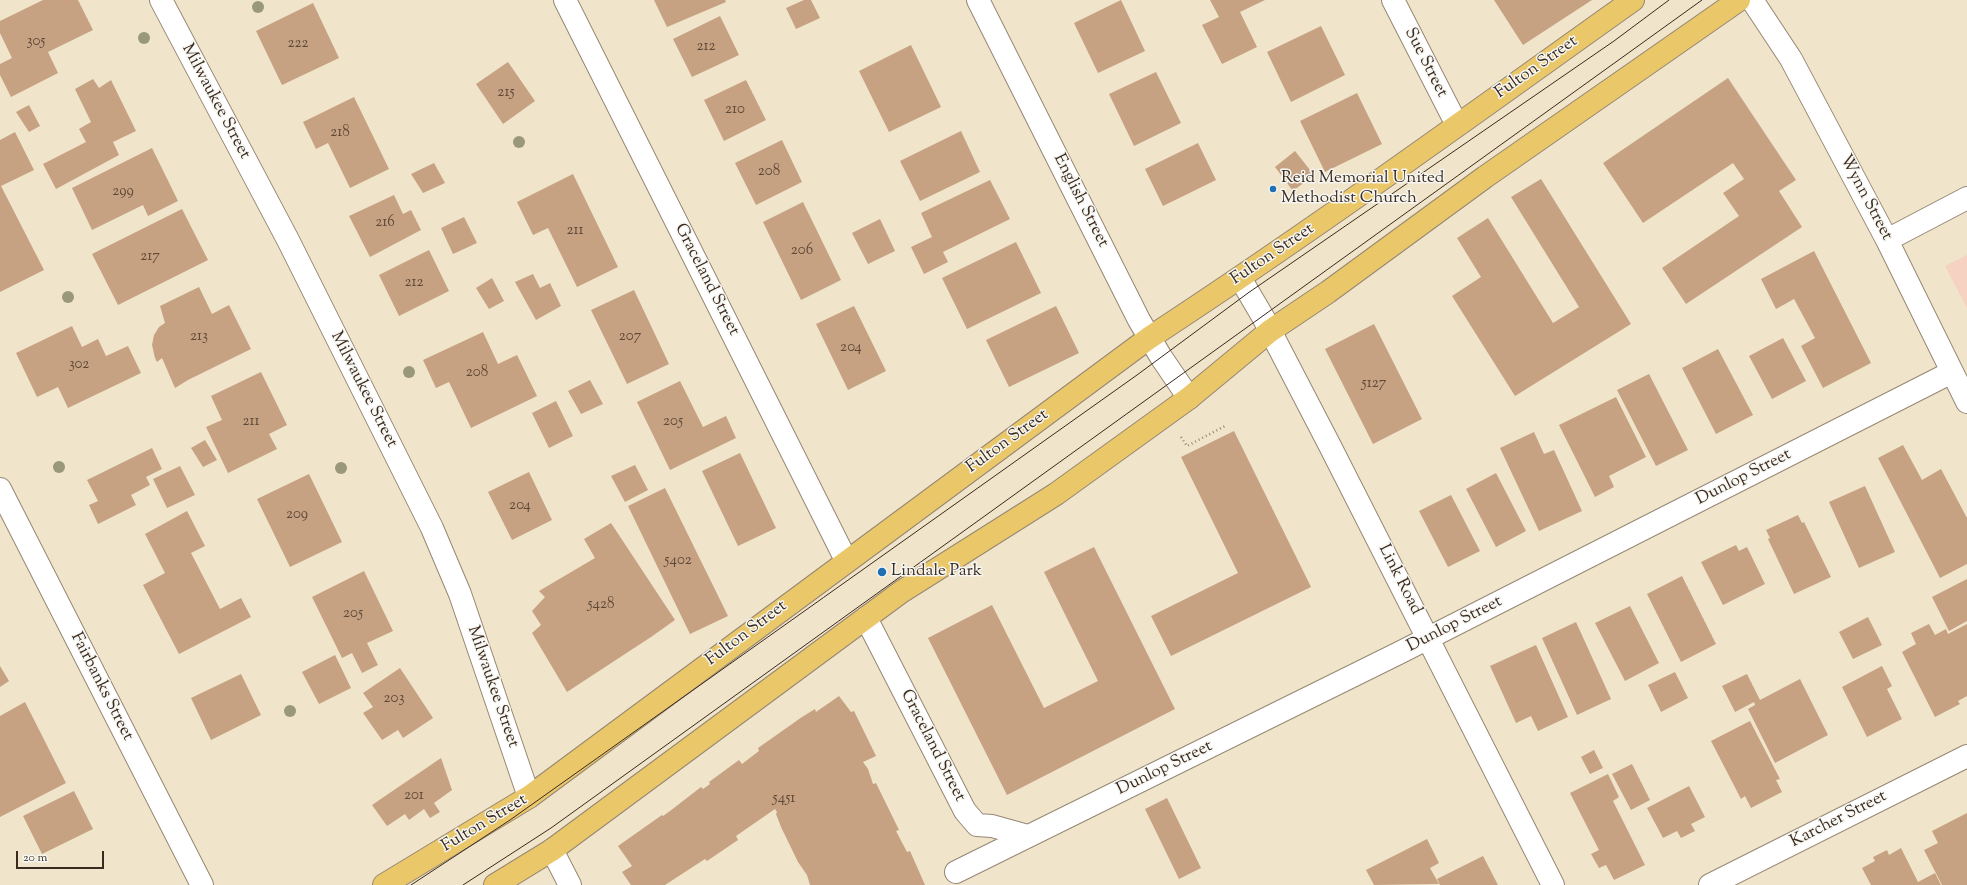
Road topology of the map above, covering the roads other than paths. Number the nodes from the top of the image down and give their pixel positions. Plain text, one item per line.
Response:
1 (160, 0) edge
2 (565, 0) edge
3 (978, 0) edge
4 (1393, 0) edge
5 (1633, 0) edge
6 (1739, 0) edge
7 (1752, 0) edge
8 (1457, 125) junction
9 (1967, 198) edge
10 (1887, 240) junction
11 (1240, 278) junction
12 (1270, 331) junction
13 (1149, 338) junction
14 (1952, 372) junction
15 (1188, 398) junction
16 (1967, 402) edge
17 (0, 489) edge
18 (846, 560) junction
19 (866, 618) junction
20 (1428, 638) junction
21 (1967, 756) edge
22 (529, 797) junction
23 (1028, 836) junction
24 (552, 850) junction
25 (956, 872) dead end
26 (202, 885) edge
27 (384, 885) edge
28 (495, 885) edge
29 (570, 885) edge
30 (1554, 885) edge
31 (1710, 885) edge

1 - 22 street, Milwaukee Street
2 - 18 street, Graceland Street
3 - 13 street, English Street
4 - 8 street, Sue Street
5 - 8 main road, Fulton Street
6 - 12 main road
7 - 10 street, Wynn Street
8 - 11 main road, Fulton Street
9 - 10 street
10 - 14 street, Wynn Street
11 - 12 street, Link Road
11 - 13 main road, Fulton Street
12 - 15 main road
12 - 20 street, Link Road
13 - 15 street, English Street
13 - 18 main road, Fulton Street
14 - 16 street, Wynn Street
14 - 20 street, Dunlop Street
15 - 19 main road
17 - 26 street, Fairbanks Street
18 - 22 main road, Fulton Street
19 - 23 street, Graceland Street
19 - 24 main road
20 - 23 street, Dunlop Street
20 - 30 street, Link Road
21 - 31 street, Karcher Street
22 - 27 main road, Fulton Street
23 - 25 street, Dunlop Street
24 - 28 main road
24 - 29 street

